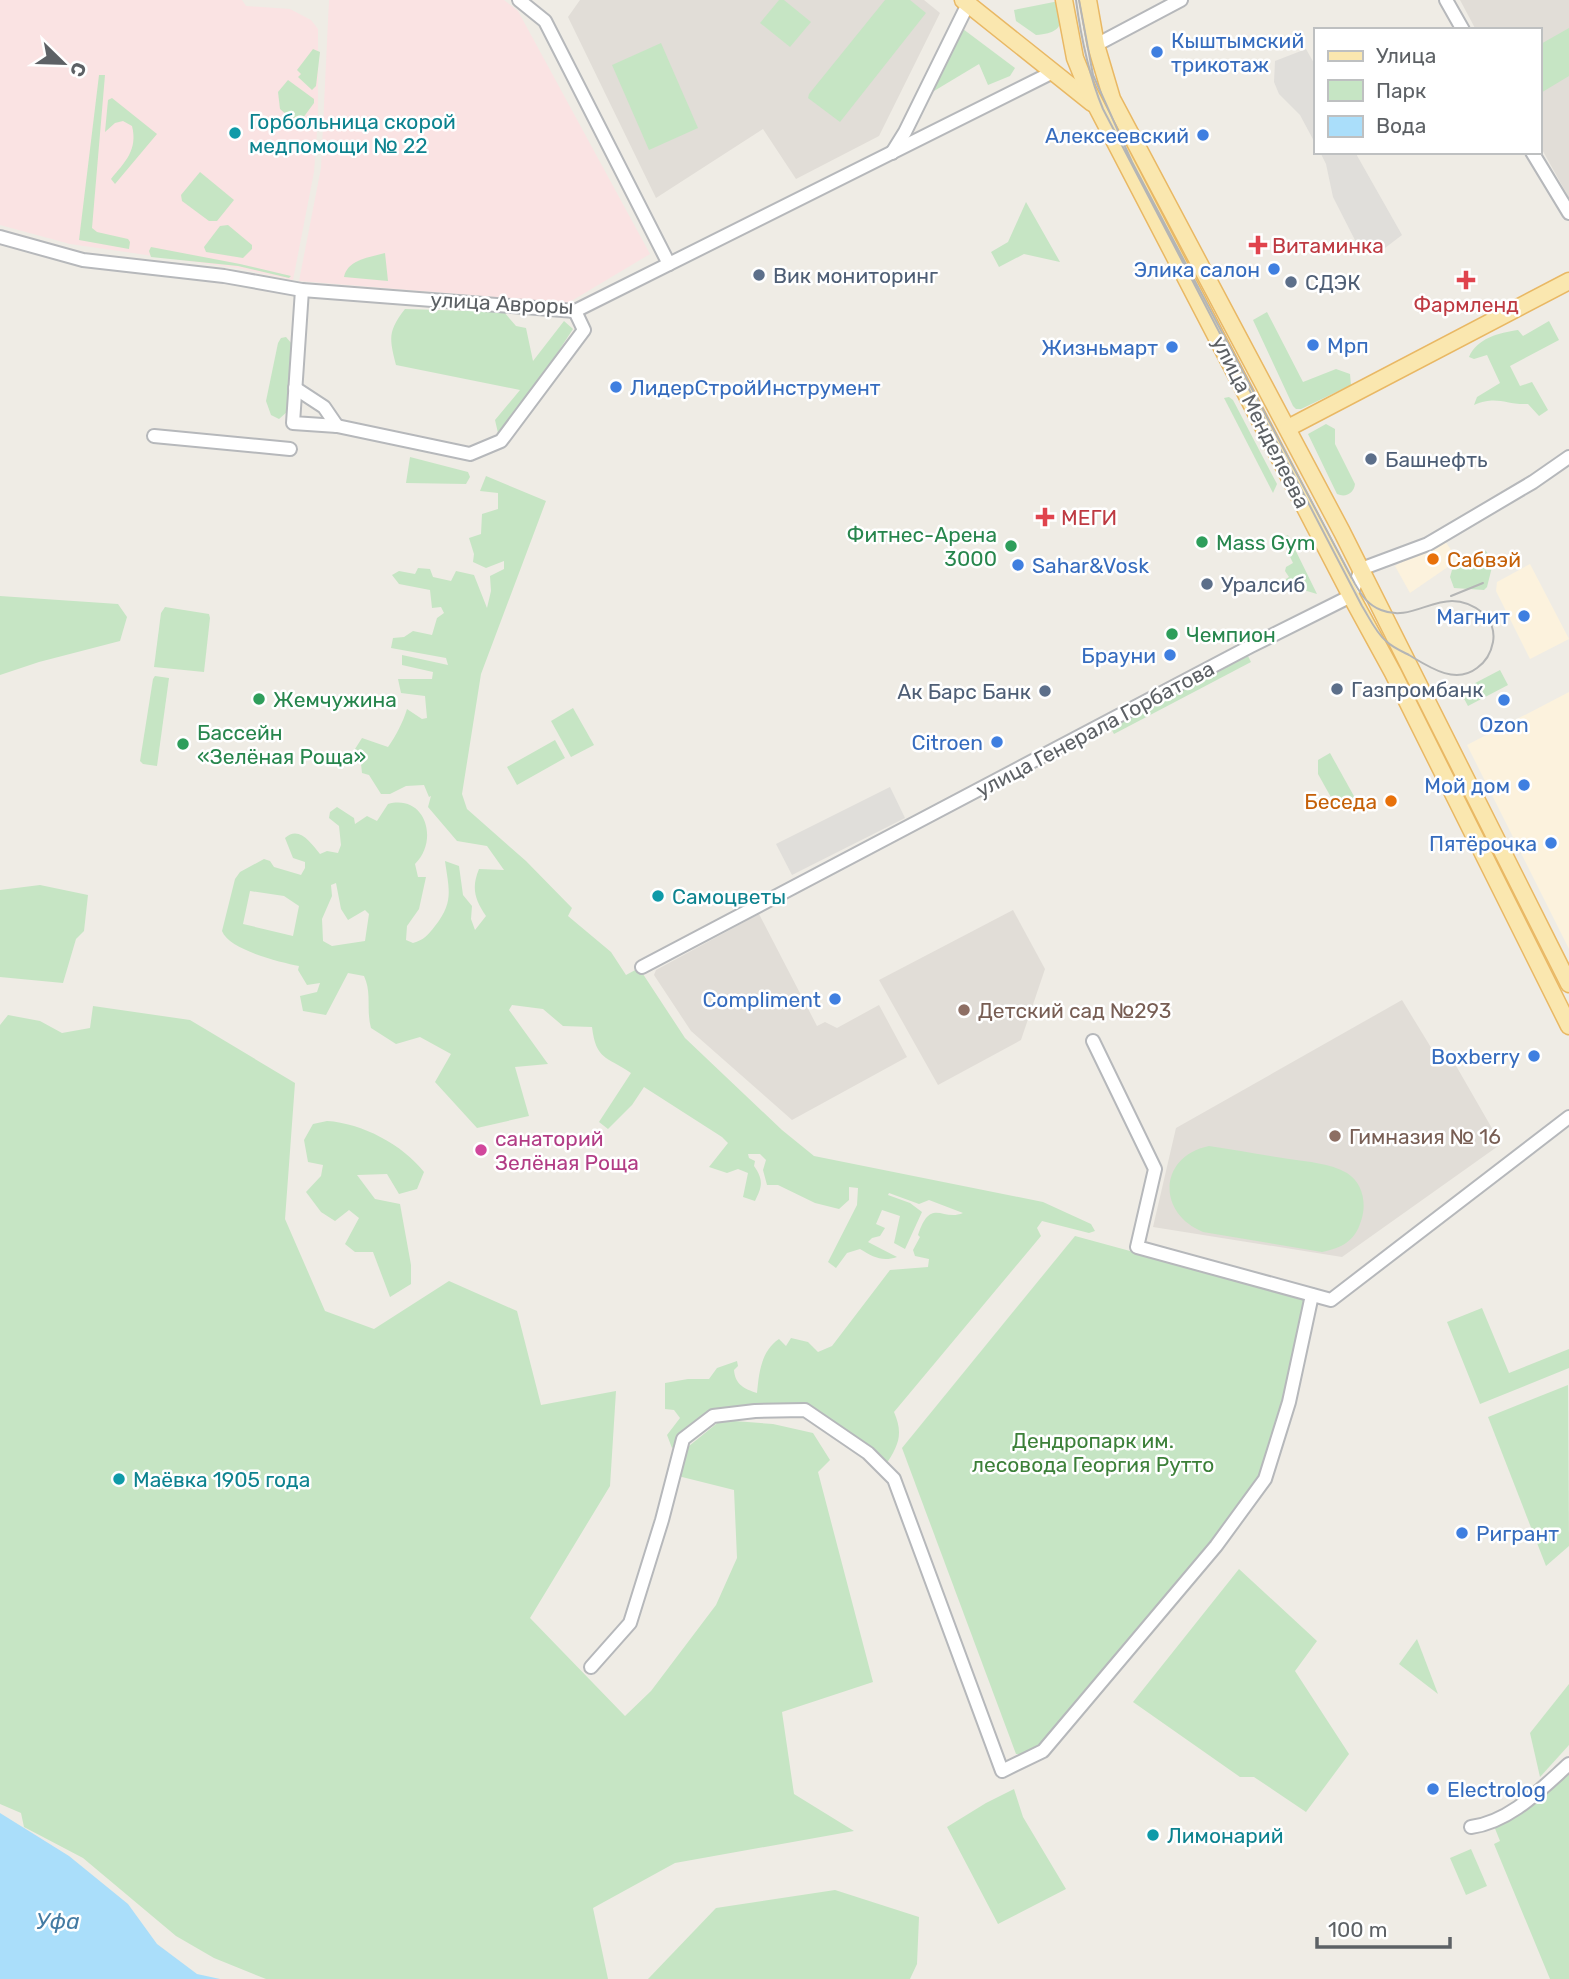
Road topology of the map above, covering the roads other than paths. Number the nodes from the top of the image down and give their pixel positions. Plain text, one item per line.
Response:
1 (519, 0) edge
2 (1064, 0) edge
3 (1088, 0) edge
4 (1181, 0) edge
5 (1446, 0) edge
6 (966, 2) edge
7 (1462, 28) edge
8 (1096, 45) junction
9 (1075, 58) junction
10 (1053, 72) junction
11 (1088, 90) junction
12 (1112, 99) junction
13 (1097, 106) junction
14 (891, 153) junction
15 (1533, 154) edge
16 (1569, 214) edge
17 (0, 237) edge
18 (669, 264) junction
19 (1569, 281) edge
20 (302, 290) junction
21 (575, 311) junction
22 (295, 388) junction
23 (337, 426) junction
24 (1288, 428) junction
25 (153, 436) dead end
26 (290, 449) dead end
27 (1569, 457) edge
28 (1362, 569) junction
29 (1351, 596) junction
30 (642, 967) dead end
31 (1569, 984) edge
32 (1569, 1026) edge
33 (1093, 1041) dead end
34 (1569, 1117) edge
35 (1312, 1295) junction
36 (591, 1667) dead end
37 (1569, 1765) edge
38 (1471, 1827) dead end

1 - 18 street
2 - 9 main road, улица Менделеева
3 - 8 main road, улица Менделеева
4 - 8 street
5 - 7 street
6 - 10 main road
6 - 14 street
8 - 9 main road, улица Авроры
8 - 12 main road, улица Менделеева
9 - 10 main road, улица Авроры
9 - 11 main road, улица Менделеева
10 - 11 main road
10 - 13 main road
10 - 14 street, улица Авроры
11 - 12 main road
11 - 13 main road, улица Менделеева
12 - 24 main road, улица Менделеева
13 - 29 main road, улица Менделеева
14 - 18 street, улица Авроры
15 - 16 street
17 - 20 street, улица Авроры
18 - 21 street, улица Авроры
19 - 24 main road
20 - 21 street, улица Авроры
20 - 22 street
21 - 23 street
22 - 23 street
22 - 23 street
24 - 28 main road, улица Менделеева
25 - 26 street
27 - 28 street
28 - 29 street
28 - 31 main road, улица Менделеева
29 - 30 street, улица Генерала Горбатова
29 - 32 main road, улица Менделеева
33 - 35 street
34 - 35 street
35 - 36 street
37 - 38 street

